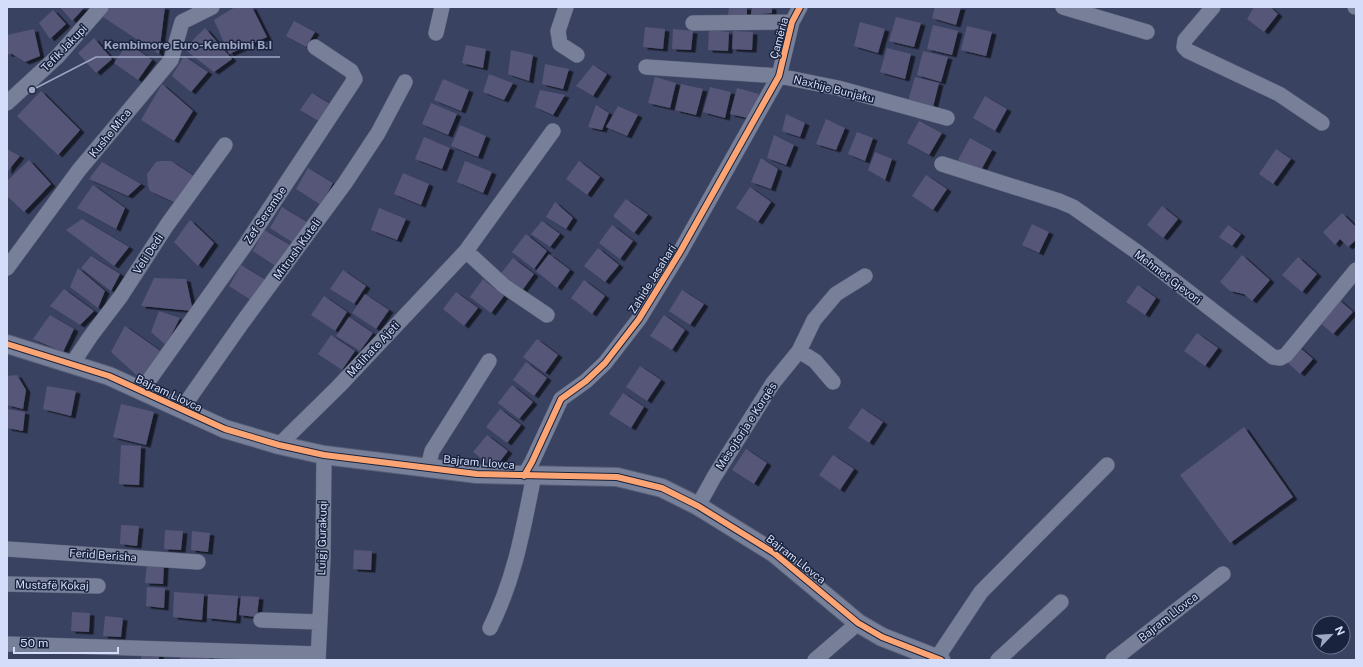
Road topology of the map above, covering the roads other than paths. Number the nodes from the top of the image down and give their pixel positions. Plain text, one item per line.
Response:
1 (101, 7) edge
2 (212, 7) edge
3 (442, 7) edge
4 (566, 7) edge
5 (800, 7) edge
6 (1063, 7) edge
7 (1213, 7) edge
8 (792, 22) junction
9 (693, 23) dead end
10 (1146, 32) dead end
11 (436, 33) dead end
12 (315, 47) dead end
13 (577, 55) dead end
14 (646, 67) dead end
15 (779, 76) junction
16 (405, 82) dead end
17 (7, 103) edge
18 (948, 118) dead end
19 (1322, 122) dead end
20 (553, 131) dead end
21 (225, 145) dead end
22 (942, 164) dead end
23 (466, 251) junction
24 (7, 268) edge
25 (1356, 270) edge
26 (865, 276) dead end
27 (547, 315) dead end
28 (7, 344) edge
29 (799, 351) junction
30 (489, 361) dead end
31 (72, 364) junction
32 (833, 382) dead end
33 (142, 390) junction
34 (181, 410) junction
35 (279, 445) junction
36 (324, 455) junction
37 (1107, 465) dead end
38 (428, 467) junction
39 (529, 476) junction
40 (698, 506) junction
41 (7, 549) edge
42 (198, 562) dead end
43 (1223, 574) dead end
44 (7, 584) edge
45 (98, 586) dead end
46 (1061, 602) dead end
47 (261, 620) dead end
48 (319, 622) junction
49 (858, 623) junction
50 (490, 628) dead end
51 (7, 644) edge
52 (318, 657) edge
53 (939, 659) edge
54 (815, 660) edge
55 (998, 660) edge
56 (1113, 660) edge

1 - 17 street, Tefik Jakupi
2 - 24 street, Kushe Mica
3 - 11 street
4 - 13 street
5 - 8 street, Çamëria
6 - 10 street
7 - 19 street
8 - 9 street, Çamëria
8 - 15 street, Çamëria
12 - 33 street, Zef Serembe
14 - 15 street, Naxhije Bunjaku
15 - 18 street, Naxhije Bunjaku
15 - 39 street, Zahide Jasahari
16 - 34 street, Mitrush Kuteli
20 - 23 street, Melihate Ajeti
21 - 31 street, Veli Dedi
22 - 25 street, Mehmet Gjevori
23 - 27 street
23 - 35 street, Melihate Ajeti
26 - 29 street, Mësojtorja e Korqës
28 - 31 street, Bajram Llovca
29 - 32 street
29 - 40 street, Mësojtorja e Korqës
30 - 38 street, Bajram Llovca
31 - 33 street, Bajram Llovca
33 - 34 street, Bajram Llovca
34 - 35 street, Bajram Llovca
35 - 36 street, Bajram Llovca
36 - 38 street, Bajram Llovca
36 - 48 street, Luigj Gurakuqi
37 - 53 street
38 - 39 street, Bajram Llovca
39 - 40 street, Bajram Llovca
39 - 50 street
40 - 49 street, Bajram Llovca
41 - 42 street, Ferid Berisha
43 - 56 street, Bajram Llovca
44 - 45 street, Mustafë Kokaj
46 - 55 street
47 - 48 street
48 - 52 street, Luigj Gurakuqi
49 - 53 street, Bajram Llovca
49 - 54 street
51 - 52 street

